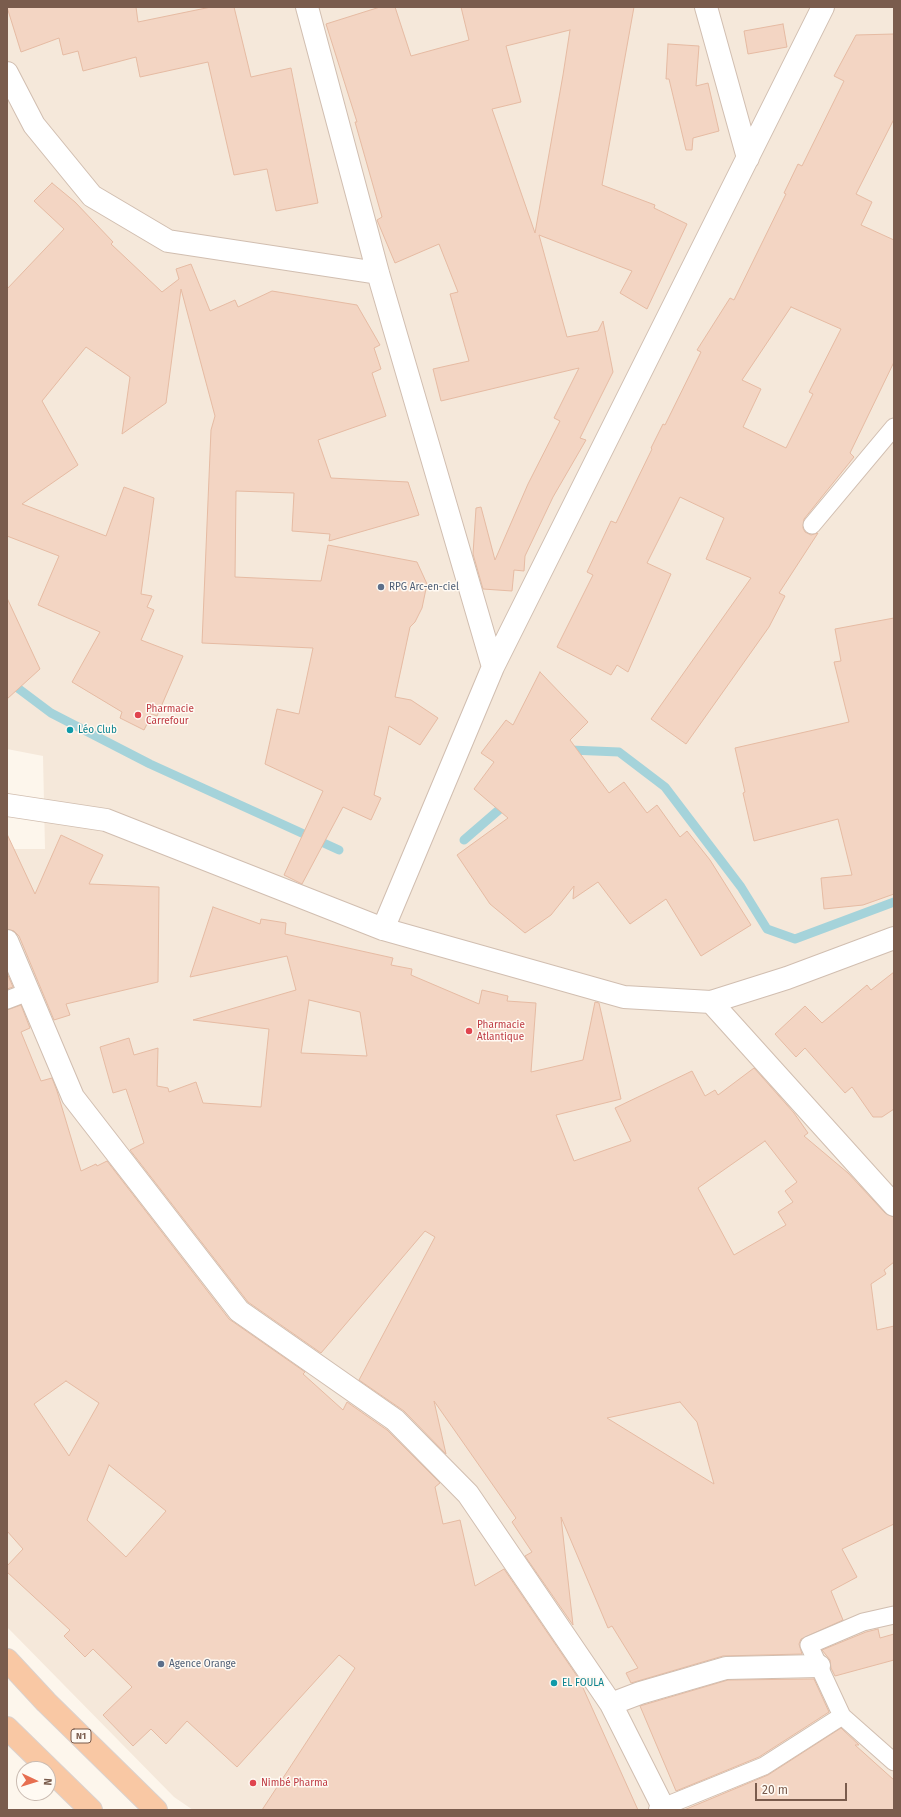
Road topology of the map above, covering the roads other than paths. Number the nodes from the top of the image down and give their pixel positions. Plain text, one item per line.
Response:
1 (307, 7) edge
2 (706, 7) edge
3 (823, 7) edge
4 (7, 73) edge
5 (748, 158) junction
6 (378, 273) junction
7 (894, 427) edge
8 (812, 525) dead end
9 (493, 667) junction
10 (7, 805) edge
11 (383, 929) junction
12 (894, 938) edge
13 (7, 941) edge
14 (28, 992) junction
15 (7, 1000) edge
16 (711, 1002) junction
17 (894, 1205) edge
18 (894, 1615) edge
19 (7, 1660) edge
20 (819, 1666) junction
21 (611, 1704) junction
22 (842, 1716) junction
23 (7, 1728) edge
24 (894, 1762) edge
25 (662, 1808) edge
26 (91, 1810) edge
27 (156, 1810) edge

1 - 6 street
2 - 5 street
3 - 5 street
4 - 6 street
5 - 9 street
6 - 9 street
7 - 8 lane
9 - 11 street
10 - 11 street
11 - 16 street
12 - 16 street
13 - 14 street
14 - 15 lane
14 - 21 street
16 - 17 street
18 - 20 lane
19 - 27 highway, N1
20 - 21 street
20 - 22 lane
21 - 25 street
22 - 24 lane
22 - 25 lane
23 - 26 highway

